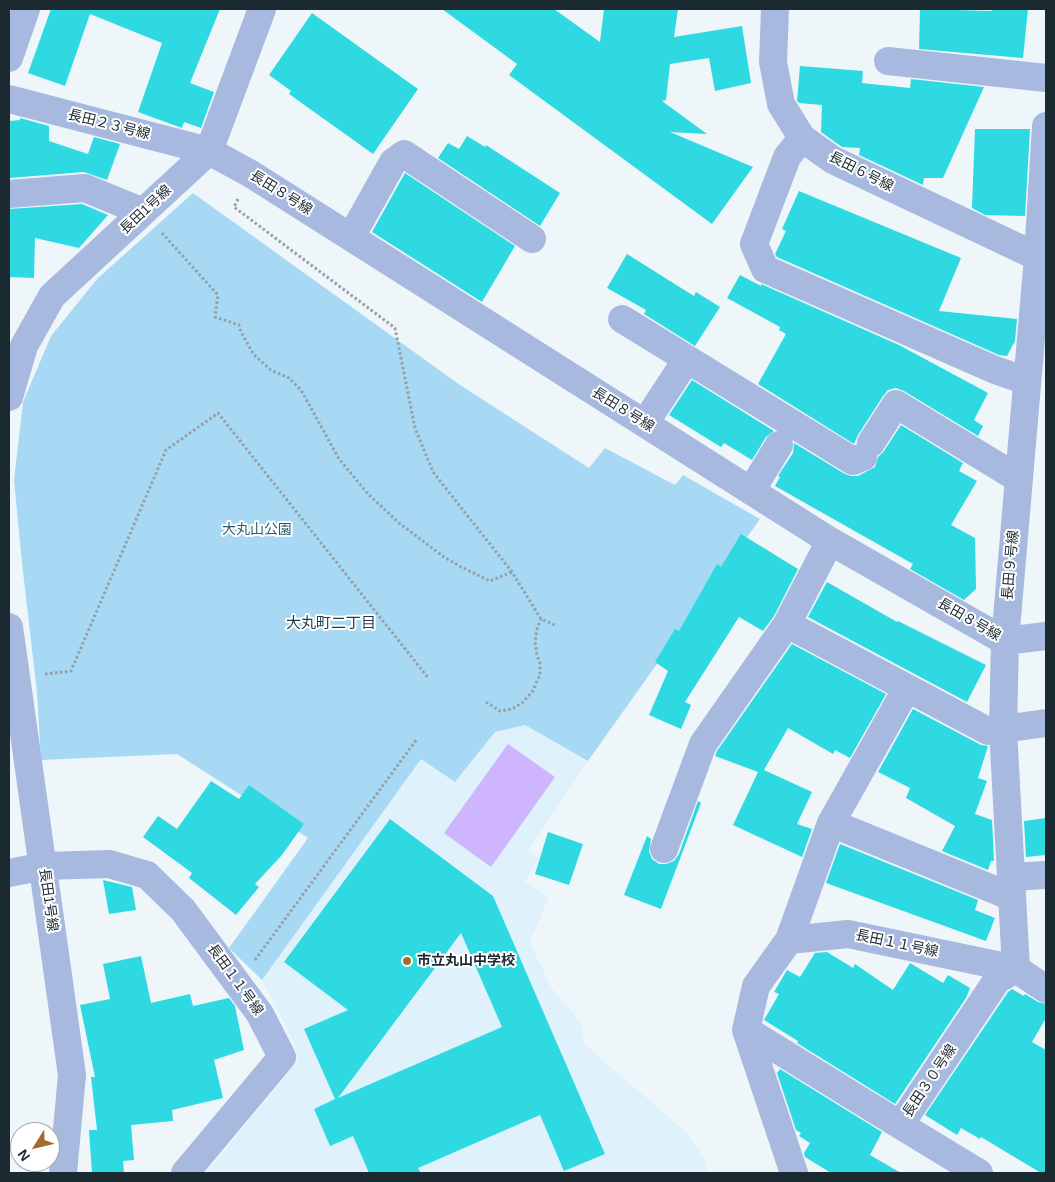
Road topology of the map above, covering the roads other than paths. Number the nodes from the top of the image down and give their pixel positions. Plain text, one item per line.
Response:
1 (26, 9) edge
2 (262, 9) edge
3 (775, 9) edge
4 (9, 58) edge
5 (888, 61) dead end
6 (1046, 78) edge
7 (9, 99) edge
8 (1046, 126) edge
9 (802, 138) junction
10 (209, 151) junction
11 (9, 194) edge
12 (143, 212) junction
13 (351, 237) junction
14 (532, 239) dead end
15 (1042, 257) edge
16 (622, 319) dead end
17 (16, 346) edge
18 (687, 358) junction
19 (1028, 381) junction
20 (9, 398) edge
21 (645, 423) junction
22 (779, 445) dead end
23 (1019, 479) junction
24 (751, 491) junction
25 (830, 541) junction
26 (788, 624) junction
27 (9, 627) edge
28 (1046, 636) edge
29 (1005, 641) junction
30 (907, 688) junction
31 (1046, 723) edge
32 (1003, 729) junction
33 (831, 823) junction
34 (664, 849) dead end
35 (44, 866) junction
36 (9, 872) edge
37 (1046, 875) edge
38 (1011, 887) junction
39 (789, 940) junction
40 (1016, 969) junction
41 (1046, 989) edge
42 (746, 1030) junction
43 (900, 1124) junction
44 (63, 1173) edge
45 (185, 1173) edge
46 (794, 1173) edge
47 (979, 1173) edge

1 - 4 street
2 - 10 street, 長田1号線
3 - 9 street, 長田６号線
5 - 6 street
7 - 10 street, 長田２３号線
8 - 15 street, 長田９号線
9 - 15 street, 長田６号線
9 - 19 street
10 - 12 street, 長田1号線
10 - 13 street, 長田８号線
11 - 12 street
12 - 17 street, 長田1号線
13 - 14 street
13 - 21 street, 長田８号線
15 - 19 street, 長田９号線
16 - 18 street
17 - 20 street, 長田1号線
18 - 21 street
18 - 23 street
19 - 23 street, 長田９号線
21 - 24 street, 長田８号線
22 - 24 street
23 - 29 street, 長田９号線
24 - 25 street, 長田８号線
25 - 26 street
25 - 29 street, 長田８号線
26 - 30 street
26 - 34 street
27 - 35 street, 長田1号線
28 - 29 street, 長田８号線
29 - 32 street, 長田９号線
30 - 32 street
30 - 33 street
31 - 32 street
32 - 38 street, 長田９号線
33 - 38 street
33 - 39 street
35 - 36 street, 長田１１号線
35 - 44 street, 長田1号線
35 - 45 street, 長田１１号線
37 - 38 street
38 - 40 street, 長田９号線
39 - 40 street, 長田１１号線
39 - 42 street
40 - 41 street
40 - 43 street, 長田３０号線
42 - 43 street, 長田３０号線
42 - 46 street
43 - 47 street

